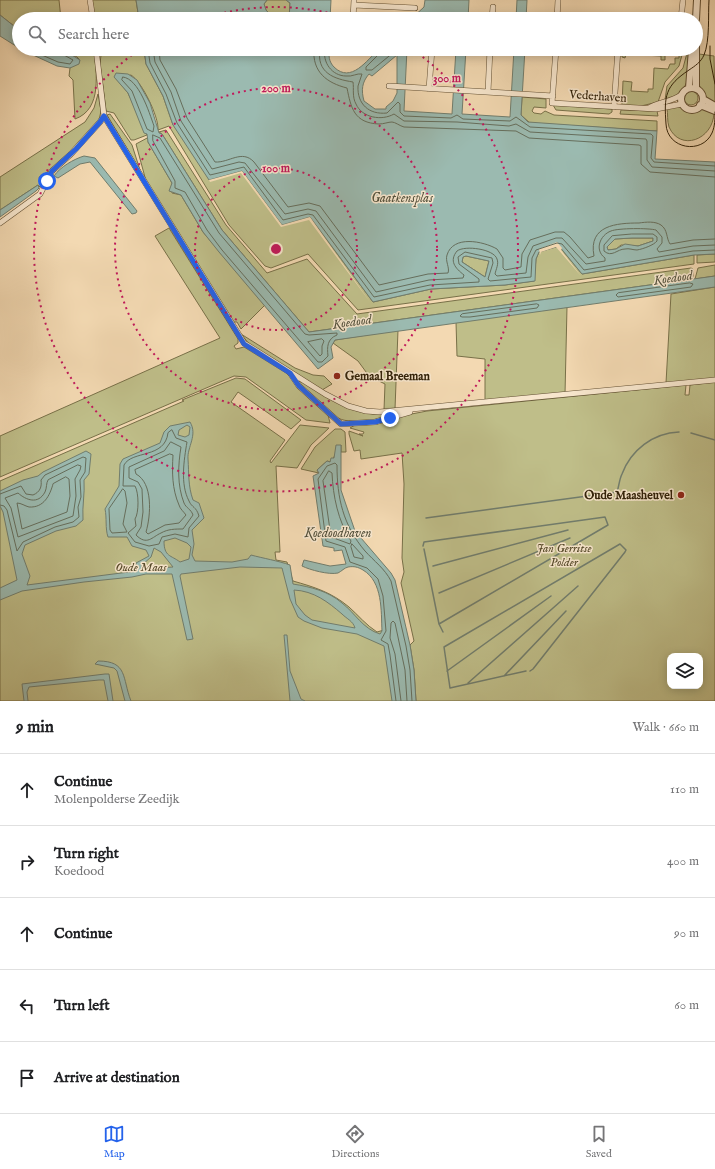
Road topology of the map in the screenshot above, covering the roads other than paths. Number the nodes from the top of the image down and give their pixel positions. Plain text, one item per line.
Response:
1 (90, 0) edge
2 (558, 0) edge
3 (683, 0) edge
4 (697, 0) edge
5 (354, 2) edge
6 (492, 7) dead end
7 (415, 8) dead end
8 (92, 12) edge
9 (353, 12) edge
10 (492, 12) edge
11 (557, 12) edge
12 (682, 12) edge
13 (696, 12) edge
14 (97, 56) edge
15 (432, 56) edge
16 (490, 56) edge
17 (556, 56) edge
18 (618, 56) edge
19 (691, 56) edge
20 (696, 56) edge
21 (392, 87) dead end
22 (688, 88) junction
23 (430, 89) junction
24 (696, 89) junction
25 (488, 92) junction
26 (681, 95) junction
27 (553, 96) junction
28 (701, 102) junction
29 (682, 104) junction
30 (715, 106) edge
31 (614, 107) junction
32 (649, 108) junction
33 (715, 111) edge
34 (104, 116) junction
35 (0, 223) edge
36 (290, 373) junction
37 (715, 380) edge
38 (415, 410) junction

1 - 8 street
2 - 11 street
3 - 12 street
4 - 13 street
5 - 7 street
5 - 9 street
6 - 10 street
14 - 34 street
15 - 23 street
16 - 25 street
17 - 27 street
18 - 31 street
19 - 22 street
20 - 24 street
21 - 23 street
22 - 24 street
22 - 26 street
23 - 25 street
24 - 28 street
25 - 27 street
26 - 29 street
26 - 32 street, Vederhaven
27 - 31 street, Vederhaven
28 - 29 street
28 - 30 street
28 - 33 street
29 - 32 street, Vederhaven
31 - 32 street, Vederhaven
34 - 35 street
34 - 36 street
36 - 38 street
36 - 38 street
37 - 38 street

